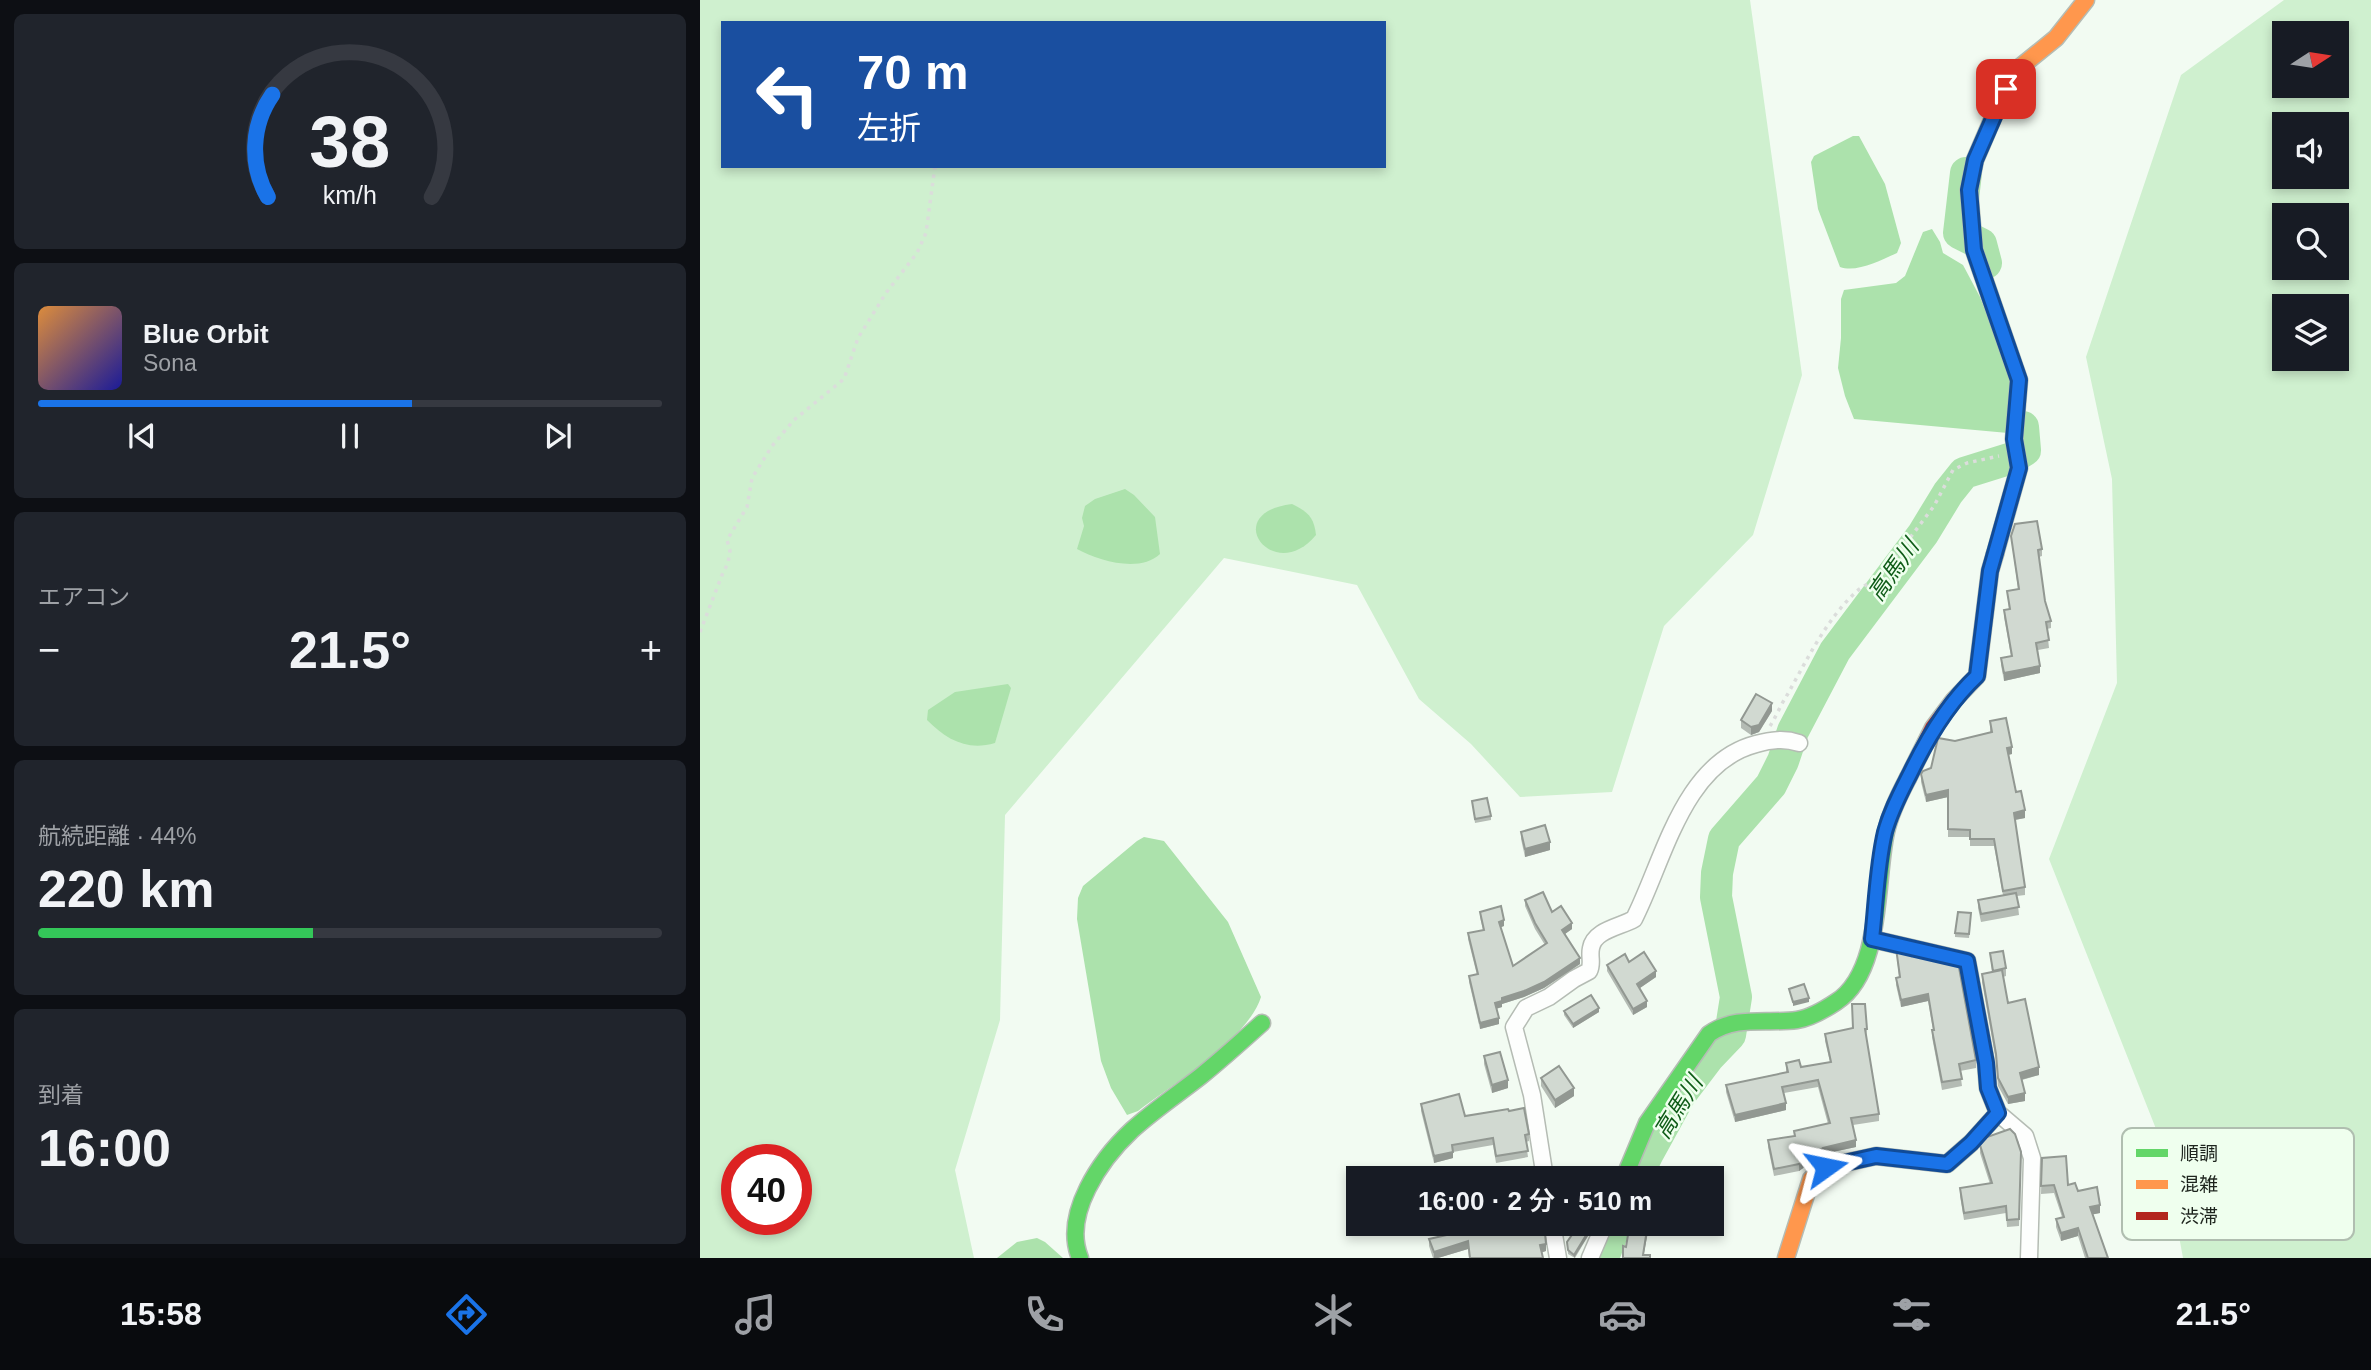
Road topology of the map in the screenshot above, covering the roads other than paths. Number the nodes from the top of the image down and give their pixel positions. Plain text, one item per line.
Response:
1 (2086, 0) edge
2 (1799, 743) dead end
3 (1872, 939) junction
4 (1262, 1023) dead end
5 (1998, 1113) junction
6 (1543, 1166) edge
7 (1629, 1166) edge
8 (1554, 1236) edge
9 (1599, 1236) edge
10 (1080, 1258) edge
11 (1558, 1258) edge
12 (1590, 1258) edge
13 (1786, 1258) edge
14 (2029, 1258) edge

1 - 3 street
2 - 6 street
3 - 5 street
3 - 7 street
4 - 10 street
5 - 13 street
5 - 14 street
8 - 11 street
9 - 12 street

